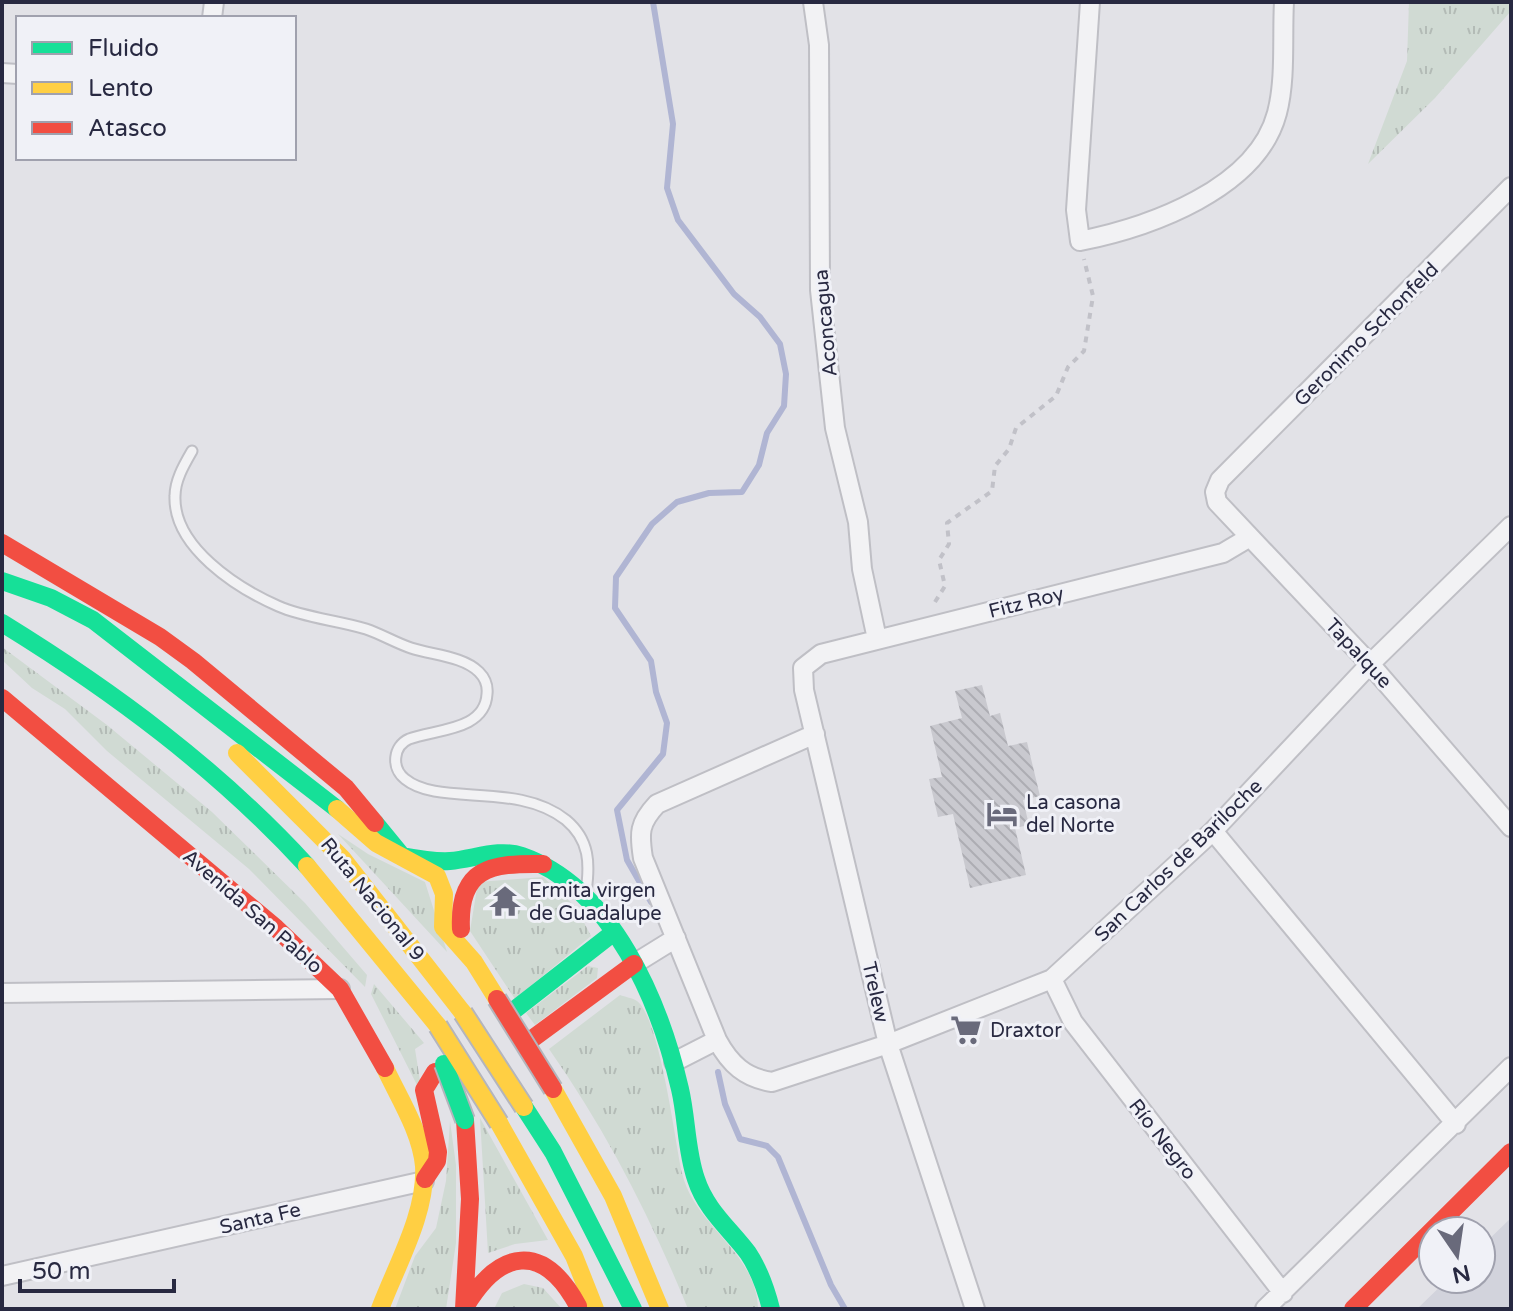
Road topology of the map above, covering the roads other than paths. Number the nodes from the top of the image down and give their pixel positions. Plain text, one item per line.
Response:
1 (813, 2) edge
2 (1090, 2) edge
3 (1284, 2) edge
4 (1511, 187) edge
5 (192, 451) dead end
6 (1220, 480) joint
7 (1511, 526) edge
8 (1250, 537) junction
9 (2, 543) edge
10 (2, 581) edge
11 (2, 587) edge
12 (2, 623) edge
13 (877, 639) junction
14 (1370, 664) junction
15 (803, 668) joint
16 (2, 698) edge
17 (815, 734) junction
18 (1511, 827) edge
19 (1213, 831) junction
20 (291, 848) junction
21 (402, 856) junction
22 (543, 864) junction
23 (585, 899) junction
24 (613, 933) junction
25 (676, 938) junction
26 (474, 962) junction
27 (634, 964) junction
28 (1052, 979) junction
29 (340, 989) junction
30 (2, 993) edge
31 (513, 1011) dead end
32 (532, 1039) dead end
33 (717, 1040) junction
34 (888, 1044) junction
35 (674, 1062) junction
36 (1511, 1067) edge
37 (435, 1072) dead end
38 (446, 1105) dead end
39 (432, 1123) junction
40 (1456, 1124) junction
41 (1511, 1152) edge
42 (424, 1181) junction
43 (2, 1276) edge
44 (1283, 1293) junction
45 (380, 1309) edge
46 (464, 1309) edge
47 (579, 1309) edge
48 (595, 1309) edge
49 (633, 1309) edge
50 (660, 1309) edge
51 (771, 1309) edge
52 (975, 1309) edge
53 (1265, 1309) edge
54 (1353, 1309) edge

1 - 13 street, Aconcagua
2 - 3 street
4 - 6 street, Geronimo Schonfeld
5 - 23 lane
6 - 8 street, Tapalque
7 - 14 street, San Carlos de Bariloche
8 - 13 street, Fitz Roy
8 - 14 street, Tapalque
9 - 21 main road
10 - 21 main road
11 - 49 main road, Ruta Nacional 9, bridge
12 - 20 main road, Ruta Nacional 9
13 - 15 street, Fitz Roy
14 - 18 street, Tapalque
14 - 19 street, San Carlos de Bariloche
15 - 17 street, Trelew
16 - 29 main road, Avenida San Pablo
17 - 25 street
17 - 34 street, Trelew
19 - 28 street, San Carlos de Bariloche
19 - 40 street
20 - 46 main road, bridge
20 - 48 main road, Ruta Nacional 9, bridge
21 - 22 main road
21 - 26 main road
22 - 23 main road
22 - 26 main road
23 - 24 main road
24 - 27 main road
24 - 31 main road
25 - 27 street
25 - 33 street
26 - 50 main road, bridge
27 - 32 main road
27 - 35 main road
28 - 34 street, San Carlos de Bariloche
28 - 44 street, Río Negro
29 - 30 street
29 - 42 main road, Avenida San Pablo
33 - 34 street, San Carlos de Bariloche
33 - 35 street
34 - 52 street, Trelew
35 - 51 main road
36 - 40 street
37 - 39 main road
38 - 39 main road
39 - 42 main road
40 - 44 street
41 - 54 main road
42 - 43 street, Santa Fe
42 - 45 main road
44 - 53 street
46 - 47 main road

